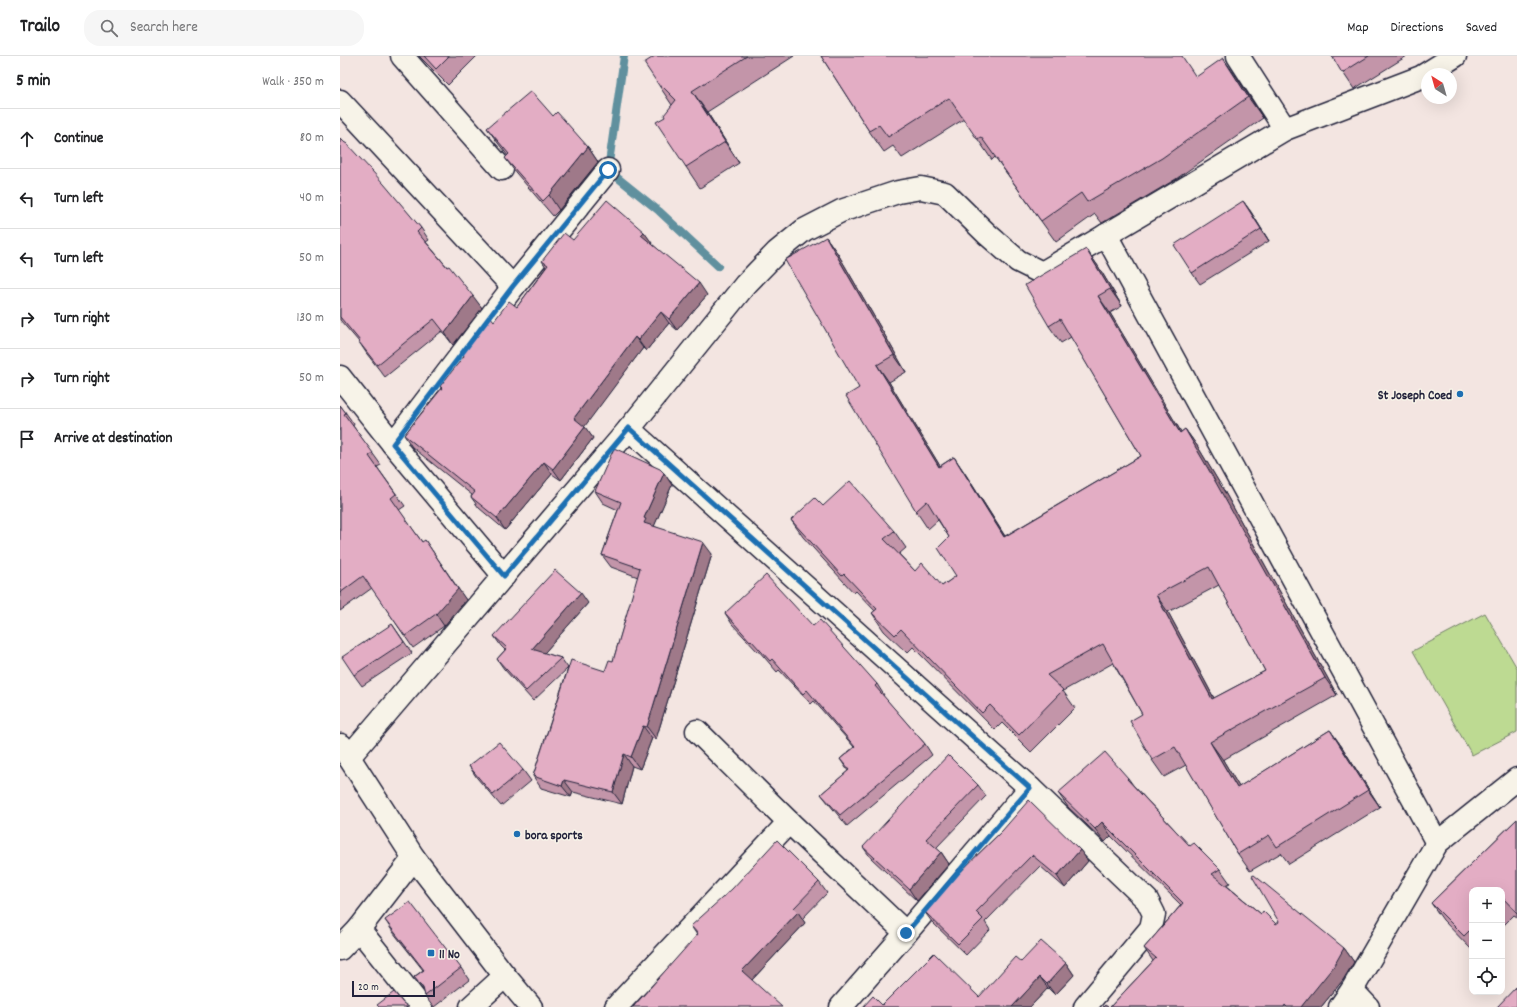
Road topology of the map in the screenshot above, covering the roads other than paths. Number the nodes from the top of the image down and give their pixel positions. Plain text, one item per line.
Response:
1 (402, 56) edge
2 (1238, 56) edge
3 (1455, 56) edge
4 (340, 101) edge
5 (1285, 129) junction
6 (502, 169) dead end
7 (608, 170) dead end
8 (1106, 236) junction
9 (513, 286) junction
10 (340, 377) edge
11 (629, 428) junction
12 (393, 444) junction
13 (504, 576) junction
14 (697, 731) dead end
15 (345, 751) edge
16 (1030, 788) junction
17 (1513, 788) edge
18 (789, 822) junction
19 (1437, 843) junction
20 (414, 858) junction
21 (359, 928) junction
22 (906, 933) junction
23 (340, 948) edge
24 (505, 976) junction
25 (1346, 999) edge
26 (421, 1007) edge
27 (470, 1007) edge
28 (531, 1007) edge
29 (616, 1007) edge
30 (841, 1007) edge
31 (1085, 1007) edge
32 (1368, 1007) edge

1 - 6 street
2 - 5 street
3 - 5 street
4 - 9 street
5 - 8 street
7 - 9 street
8 - 11 street
8 - 19 street
9 - 12 street
10 - 12 street
11 - 13 street
11 - 16 street
12 - 13 street
13 - 15 street
14 - 18 street
15 - 20 street
16 - 22 street
16 - 31 street
17 - 19 street
18 - 22 street
18 - 29 street
19 - 25 street
20 - 21 street
20 - 24 street
21 - 23 street
21 - 26 street
22 - 30 street
24 - 27 street
24 - 28 street
25 - 32 street

